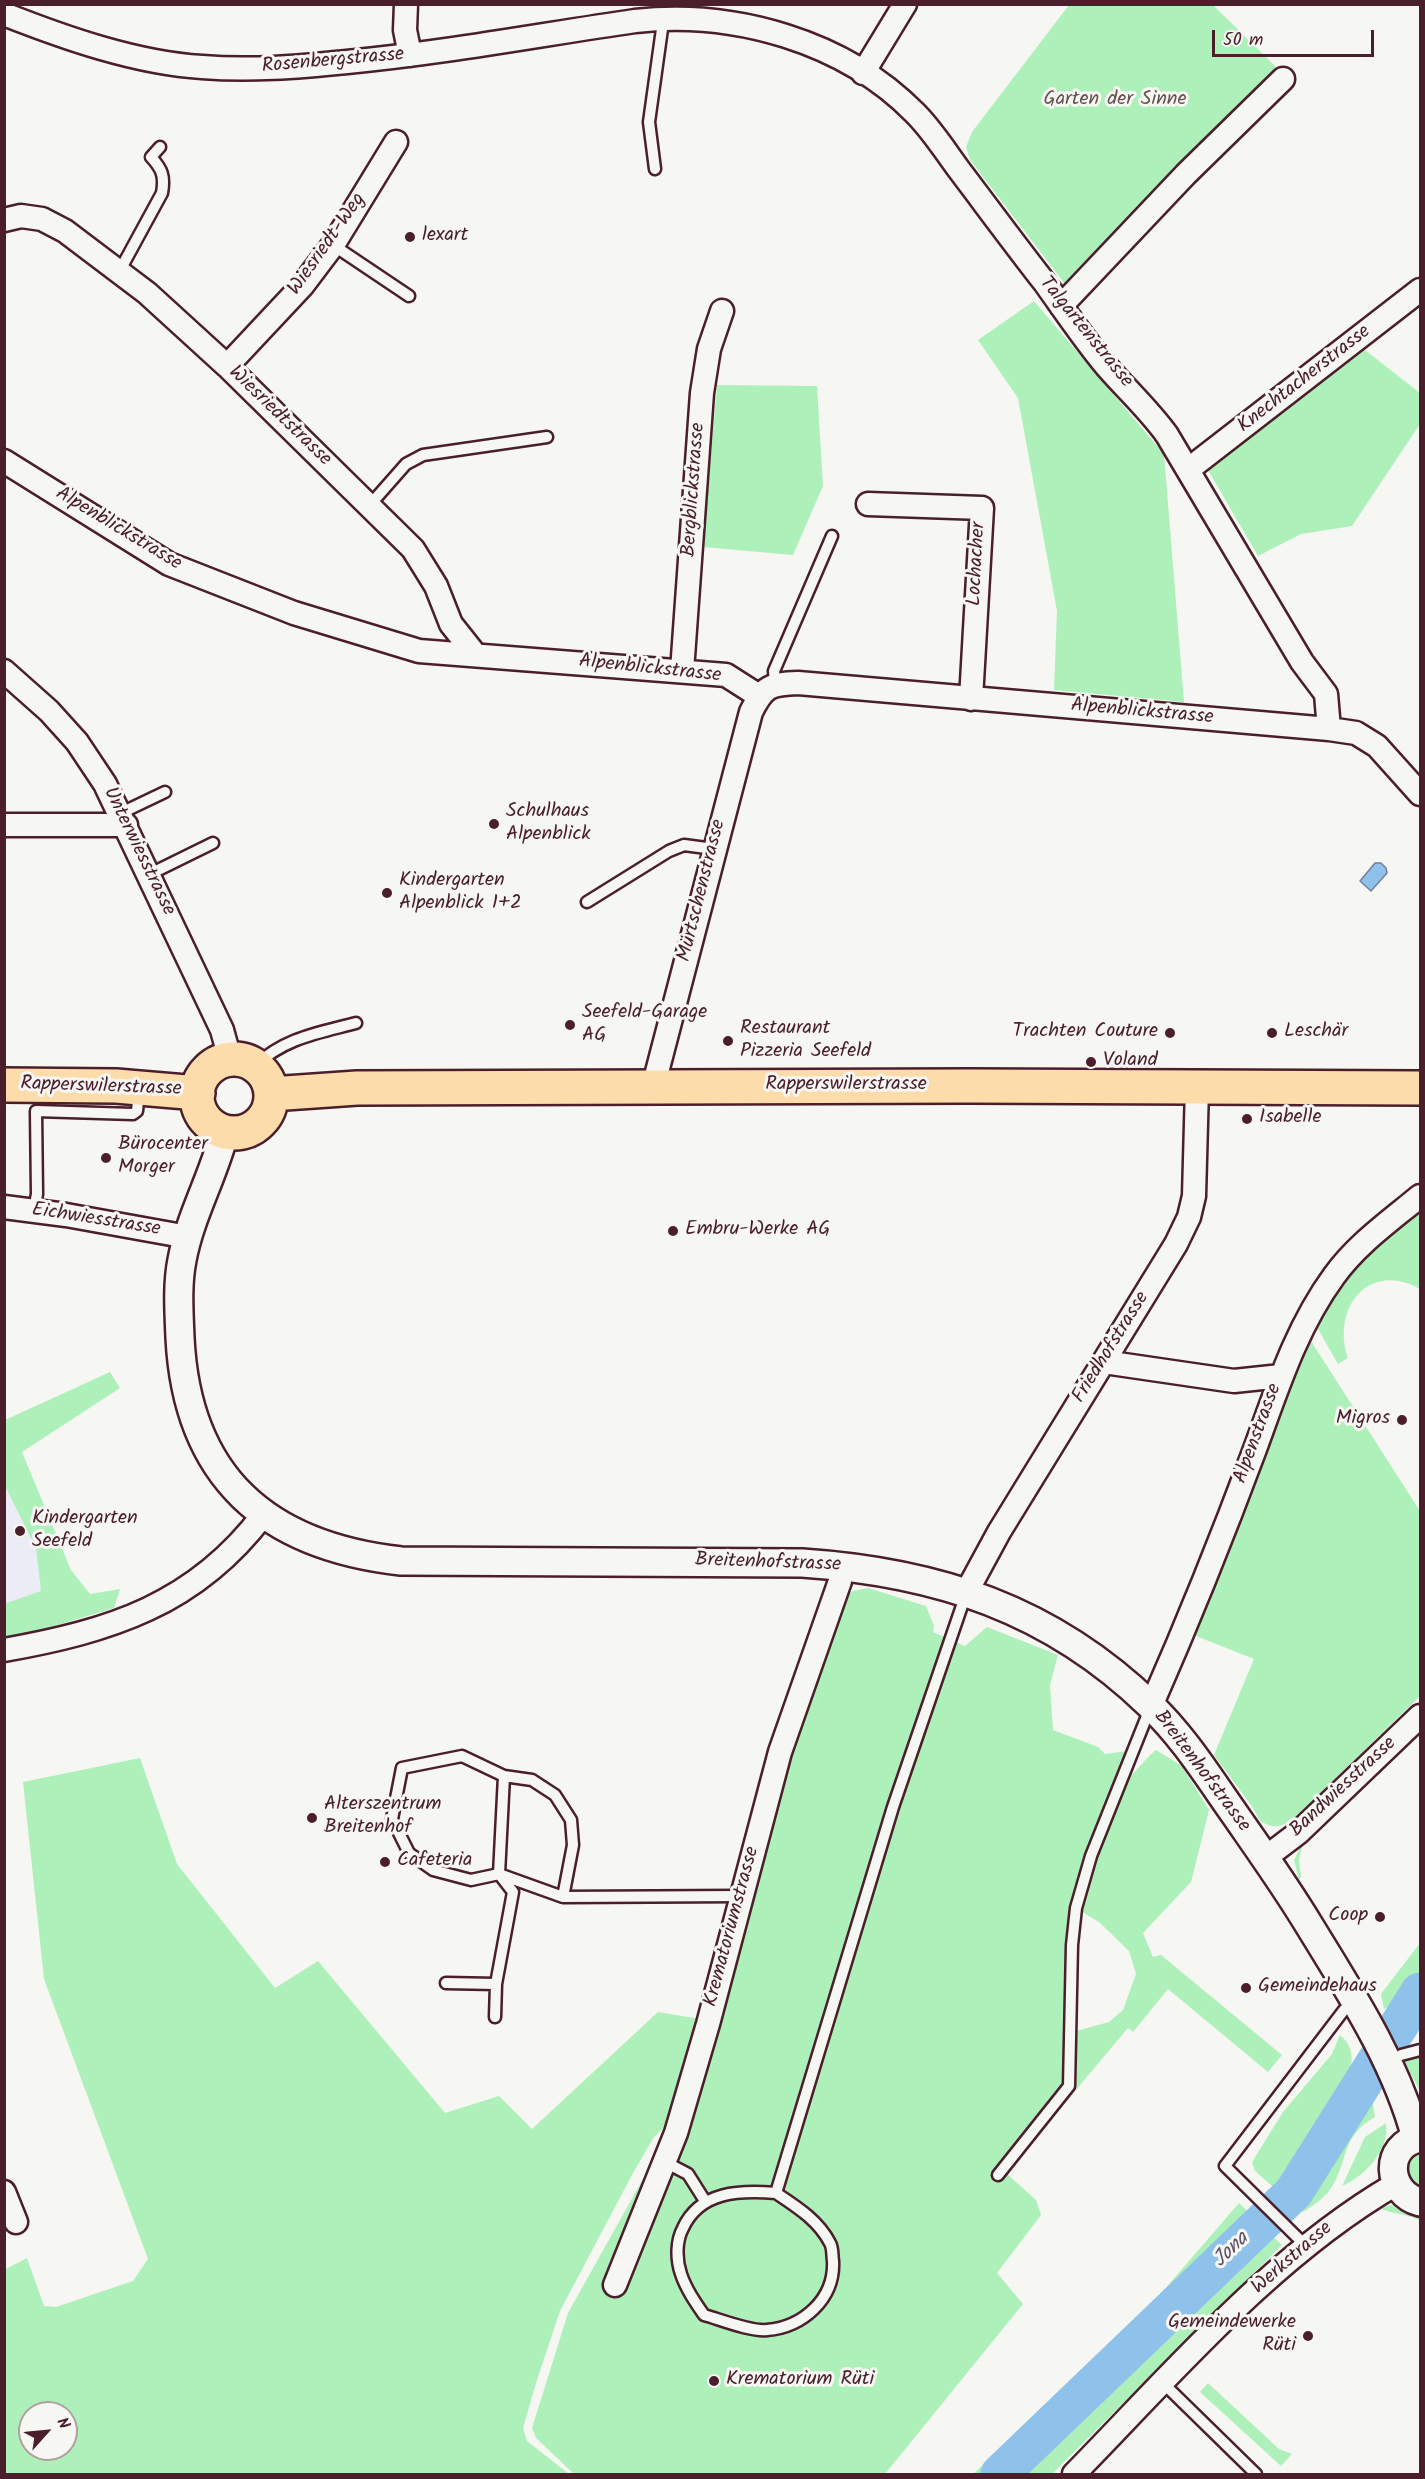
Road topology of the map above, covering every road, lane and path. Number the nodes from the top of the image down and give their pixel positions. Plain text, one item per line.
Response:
1 (406, 4) edge
2 (905, 4) edge
3 (667, 11) edge
4 (4, 14) edge
5 (410, 55) junction
6 (863, 73) junction
7 (1283, 79) dead end
8 (396, 142) dead end
9 (160, 147) dead end
10 (655, 169) dead end
11 (4, 220) edge
12 (333, 245) junction
13 (119, 272) junction
14 (1420, 290) edge
15 (409, 296) dead end
16 (1061, 306) junction
17 (722, 311) dead end
18 (227, 366) junction
19 (548, 436) dead end
20 (4, 460) edge
21 (1189, 469) junction
22 (868, 504) dead end
23 (369, 506) junction
24 (832, 536) dead end
25 (474, 653) junction
26 (4, 671) edge
27 (682, 671) junction
28 (767, 690) junction
29 (971, 699) junction
30 (1329, 729) junction
31 (165, 792) dead end
32 (1420, 794) edge
33 (124, 819) junction
34 (4, 825) edge
35 (213, 843) dead end
36 (714, 849) junction
37 (150, 873) junction
38 (587, 902) dead end
39 (356, 1023) dead end
40 (243, 1062) junction
41 (1197, 1087) junction
42 (1420, 1088) edge
43 (656, 1089) junction
44 (198, 1093) junction
45 (271, 1094) junction
46 (30, 1095) edge
47 (225, 1131) junction
48 (1420, 1196) edge
49 (4, 1207) edge
50 (34, 1210) junction
51 (188, 1237) junction
52 (1104, 1362) junction
53 (1281, 1376) junction
54 (263, 1515) junction
55 (842, 1565) junction
56 (967, 1591) junction
57 (4, 1650) edge
58 (1151, 1706) junction
59 (1420, 1716) edge
60 (504, 1776) junction
61 (1265, 1858) junction
62 (500, 1874) junction
63 (741, 1896) junction
64 (563, 1897) junction
65 (446, 1983) dead end
66 (496, 1984) junction
67 (1353, 2013) junction
68 (495, 2017) dead end
69 (1420, 2050) edge
70 (1395, 2062) junction
71 (1418, 2138) edge
72 (665, 2162) junction
73 (998, 2175) dead end
74 (1396, 2184) junction
75 (4, 2192) edge
76 (776, 2193) junction
77 (705, 2201) junction
78 (1420, 2202) edge
79 (16, 2222) dead end
80 (1297, 2238) junction
81 (615, 2285) dead end
82 (1163, 2383) junction
83 (1074, 2475) edge
84 (1256, 2475) edge

1 - 5 street
2 - 6 street
3 - 5 street, Rosenbergstrasse
3 - 6 street, Talgartenstrasse
3 - 10 lane
4 - 5 street, Rosenbergstrasse
6 - 16 street, Talgartenstrasse
7 - 16 street
8 - 12 street, Wiesriedt-Weg
9 - 13 lane
11 - 13 street, Wiesriedtstrasse
12 - 15 lane
12 - 18 street, Wiesriedt-Weg
13 - 18 street, Wiesriedtstrasse
14 - 21 street, Knechtacherstrasse
16 - 21 street, Talgartenstrasse
17 - 27 street, Bergblickstrasse
18 - 23 street, Wiesriedtstrasse
19 - 23 lane
20 - 25 street, Alpenblickstrasse
21 - 30 street, Talgartenstrasse
22 - 29 street, Lochacher
23 - 25 street, Wiesriedtstrasse
24 - 28 lane
25 - 27 street, Alpenblickstrasse
26 - 33 street, Unterwiesstrasse
27 - 28 street, Alpenblickstrasse
28 - 29 street, Alpenblickstrasse
28 - 36 street, Mürtschenstrasse
29 - 30 street, Alpenblickstrasse
30 - 32 street
31 - 33 lane
33 - 34 street
33 - 37 street, Unterwiesstrasse
35 - 37 lane
36 - 38 lane
36 - 43 street, Mürtschenstrasse
37 - 40 street, Unterwiesstrasse
39 - 40 lane
40 - 44 main road
40 - 45 main road
41 - 42 main road, Rapperswilerstrasse
41 - 43 main road, Rapperswilerstrasse
41 - 52 street, Friedhofstrasse
43 - 45 main road, Rapperswilerstrasse
44 - 46 main road, Rapperswilerstrasse
44 - 47 main road
45 - 47 main road
46 - 50 lane
47 - 51 street, Breitenhofstrasse
48 - 53 street, Alpenstrasse
49 - 50 street, Eichwiesstrasse
50 - 51 street, Eichwiesstrasse
51 - 54 street, Breitenhofstrasse
52 - 53 street
52 - 56 street, Friedhofstrasse
53 - 58 street, Alpenstrasse
54 - 55 street, Breitenhofstrasse
54 - 57 street
55 - 56 street, Breitenhofstrasse
55 - 63 street, Krematoriumstrasse
56 - 58 street, Breitenhofstrasse
56 - 76 lane
58 - 61 street, Breitenhofstrasse
58 - 73 lane
59 - 61 street, Bandwiesstrasse
60 - 62 lane
60 - 62 lane
60 - 64 lane
61 - 67 street, Breitenhofstrasse
62 - 64 lane
62 - 66 lane
63 - 64 lane
63 - 72 street, Krematoriumstrasse
65 - 66 lane
66 - 68 lane
67 - 70 street, Breitenhofstrasse
67 - 80 lane
69 - 70 lane
70 - 71 street, Breitenhofstrasse
71 - 74 street, Breitenhofstrasse
72 - 77 lane
72 - 81 street, Krematoriumstrasse
74 - 78 street
74 - 80 street, Werkstrasse
75 - 79 street
76 - 77 lane
76 - 77 lane
80 - 82 street, Werkstrasse
82 - 83 street, Werkstrasse
82 - 84 lane

